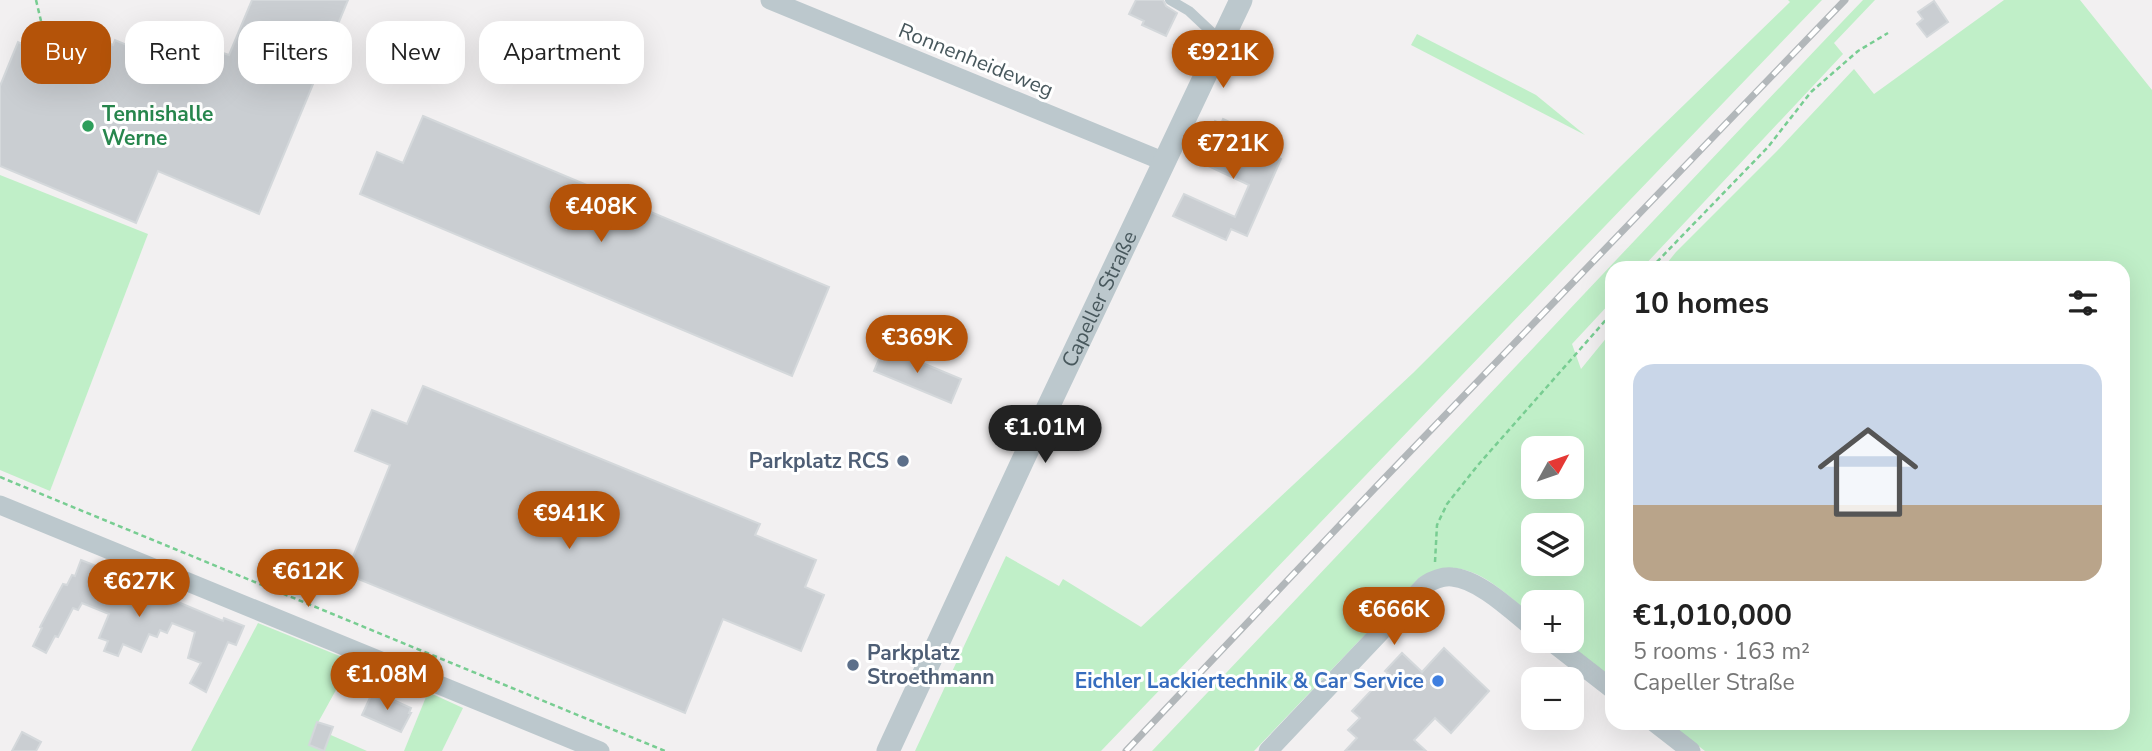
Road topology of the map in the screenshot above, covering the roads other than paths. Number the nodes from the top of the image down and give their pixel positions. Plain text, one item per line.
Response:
1 (770, 0) edge
2 (1170, 0) edge
3 (1241, 0) edge
4 (1222, 41) junction
5 (1165, 162) junction
6 (0, 505) edge
7 (1521, 619) edge
8 (1566, 653) edge
9 (1605, 684) edge
10 (1664, 730) edge
11 (600, 751) edge
12 (888, 751) edge
13 (1268, 751) edge
14 (1691, 751) edge

1 - 5 street, Ronnenheideweg
2 - 4 lane
3 - 4 street, Capeller Straße
4 - 5 street, Capeller Straße
5 - 12 street, Capeller Straße
6 - 11 street
7 - 13 street
8 - 9 street
10 - 14 street

